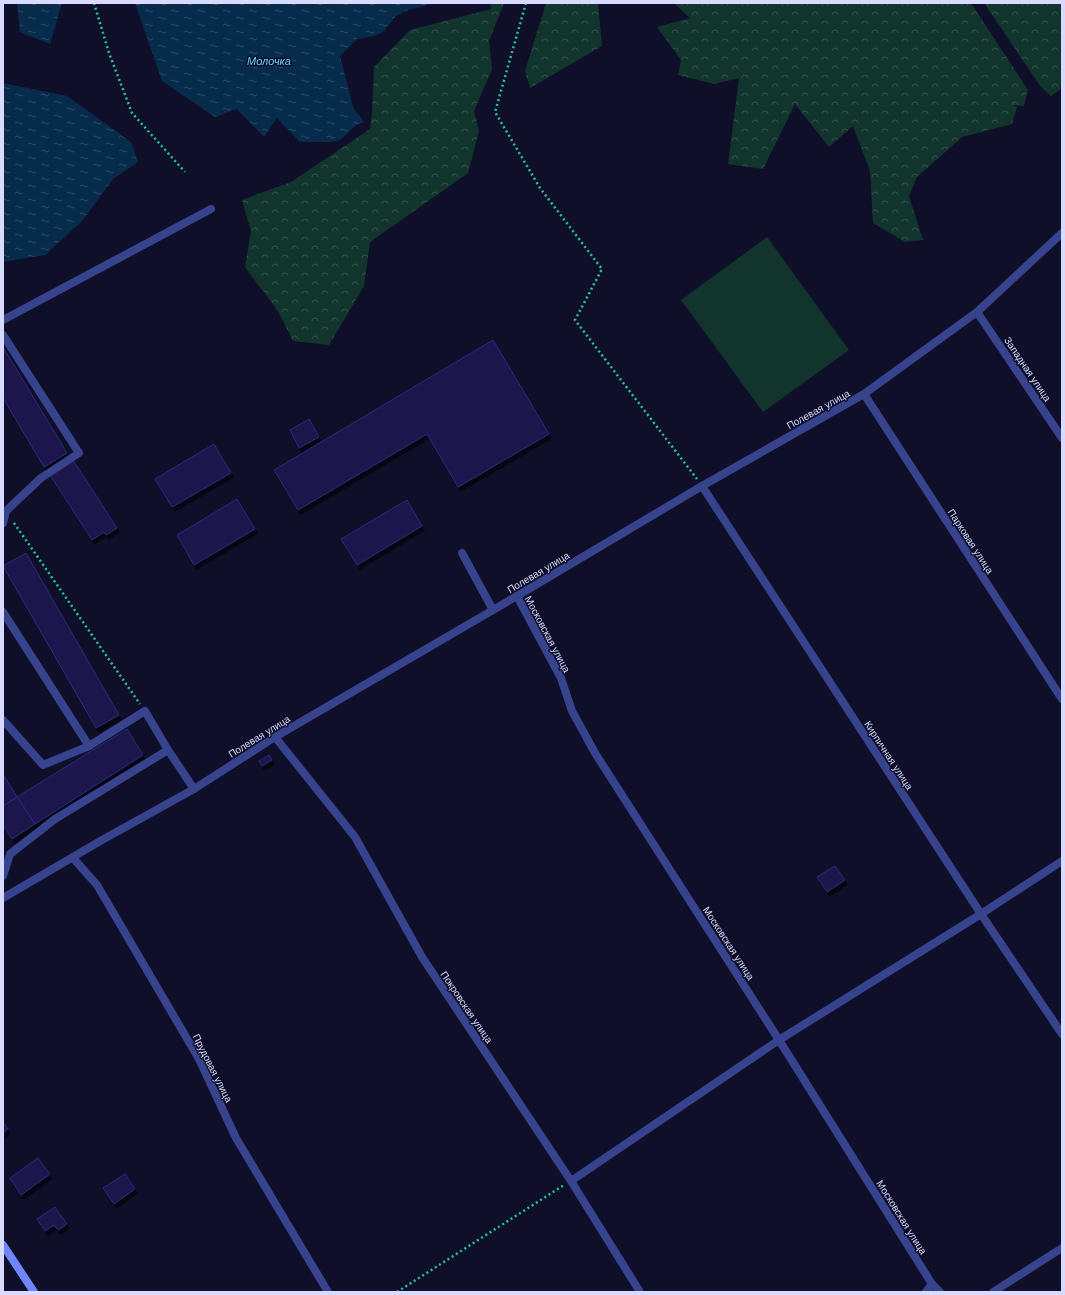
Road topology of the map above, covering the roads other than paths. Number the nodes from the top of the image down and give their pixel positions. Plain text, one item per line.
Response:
1 (211, 209) dead end
2 (1062, 233) edge
3 (977, 312) junction
4 (3, 320) edge
5 (3, 335) edge
6 (864, 394) junction
7 (1062, 438) edge
8 (702, 486) junction
9 (4, 510) edge
10 (3, 523) edge
11 (462, 553) dead end
12 (517, 596) junction
13 (493, 610) junction
14 (3, 612) edge
15 (1062, 699) edge
16 (3, 720) edge
17 (275, 737) junction
18 (89, 746) junction
19 (168, 750) junction
20 (194, 789) junction
21 (73, 858) junction
22 (1062, 861) edge
23 (3, 876) edge
24 (3, 898) edge
25 (981, 914) junction
26 (1062, 1034) edge
27 (779, 1040) junction
28 (571, 1181) junction
29 (3, 1245) edge
30 (1062, 1248) edge
31 (932, 1284) junction
32 (34, 1292) edge
33 (328, 1292) edge
34 (640, 1292) edge
35 (926, 1292) edge
36 (940, 1292) edge
37 (993, 1292) edge

1 - 4 street
2 - 3 street, Полевая улица
3 - 6 street, Полевая улица
3 - 7 street, Западная улица
5 - 9 street
6 - 8 street, Полевая улица
6 - 15 street, Парковая улица
8 - 12 street, Полевая улица
8 - 25 street, Кирпичная улица
9 - 10 street
11 - 13 street
12 - 13 street, Полевая улица
12 - 27 street, Московская улица
13 - 17 street, Полевая улица
14 - 18 street
16 - 18 street
17 - 20 street, Полевая улица
17 - 28 street, Покровская улица
18 - 19 street
19 - 20 street
19 - 23 street
20 - 21 street, Полевая улица
21 - 24 street, Полевая улица
21 - 33 street, Прудовая улица
22 - 25 street
25 - 26 street, Кирпичная улица
25 - 27 street
27 - 28 street
27 - 31 street, Московская улица
28 - 34 street, Покровская улица
29 - 32 main road
30 - 37 street
31 - 35 street
31 - 36 street, Московская улица

